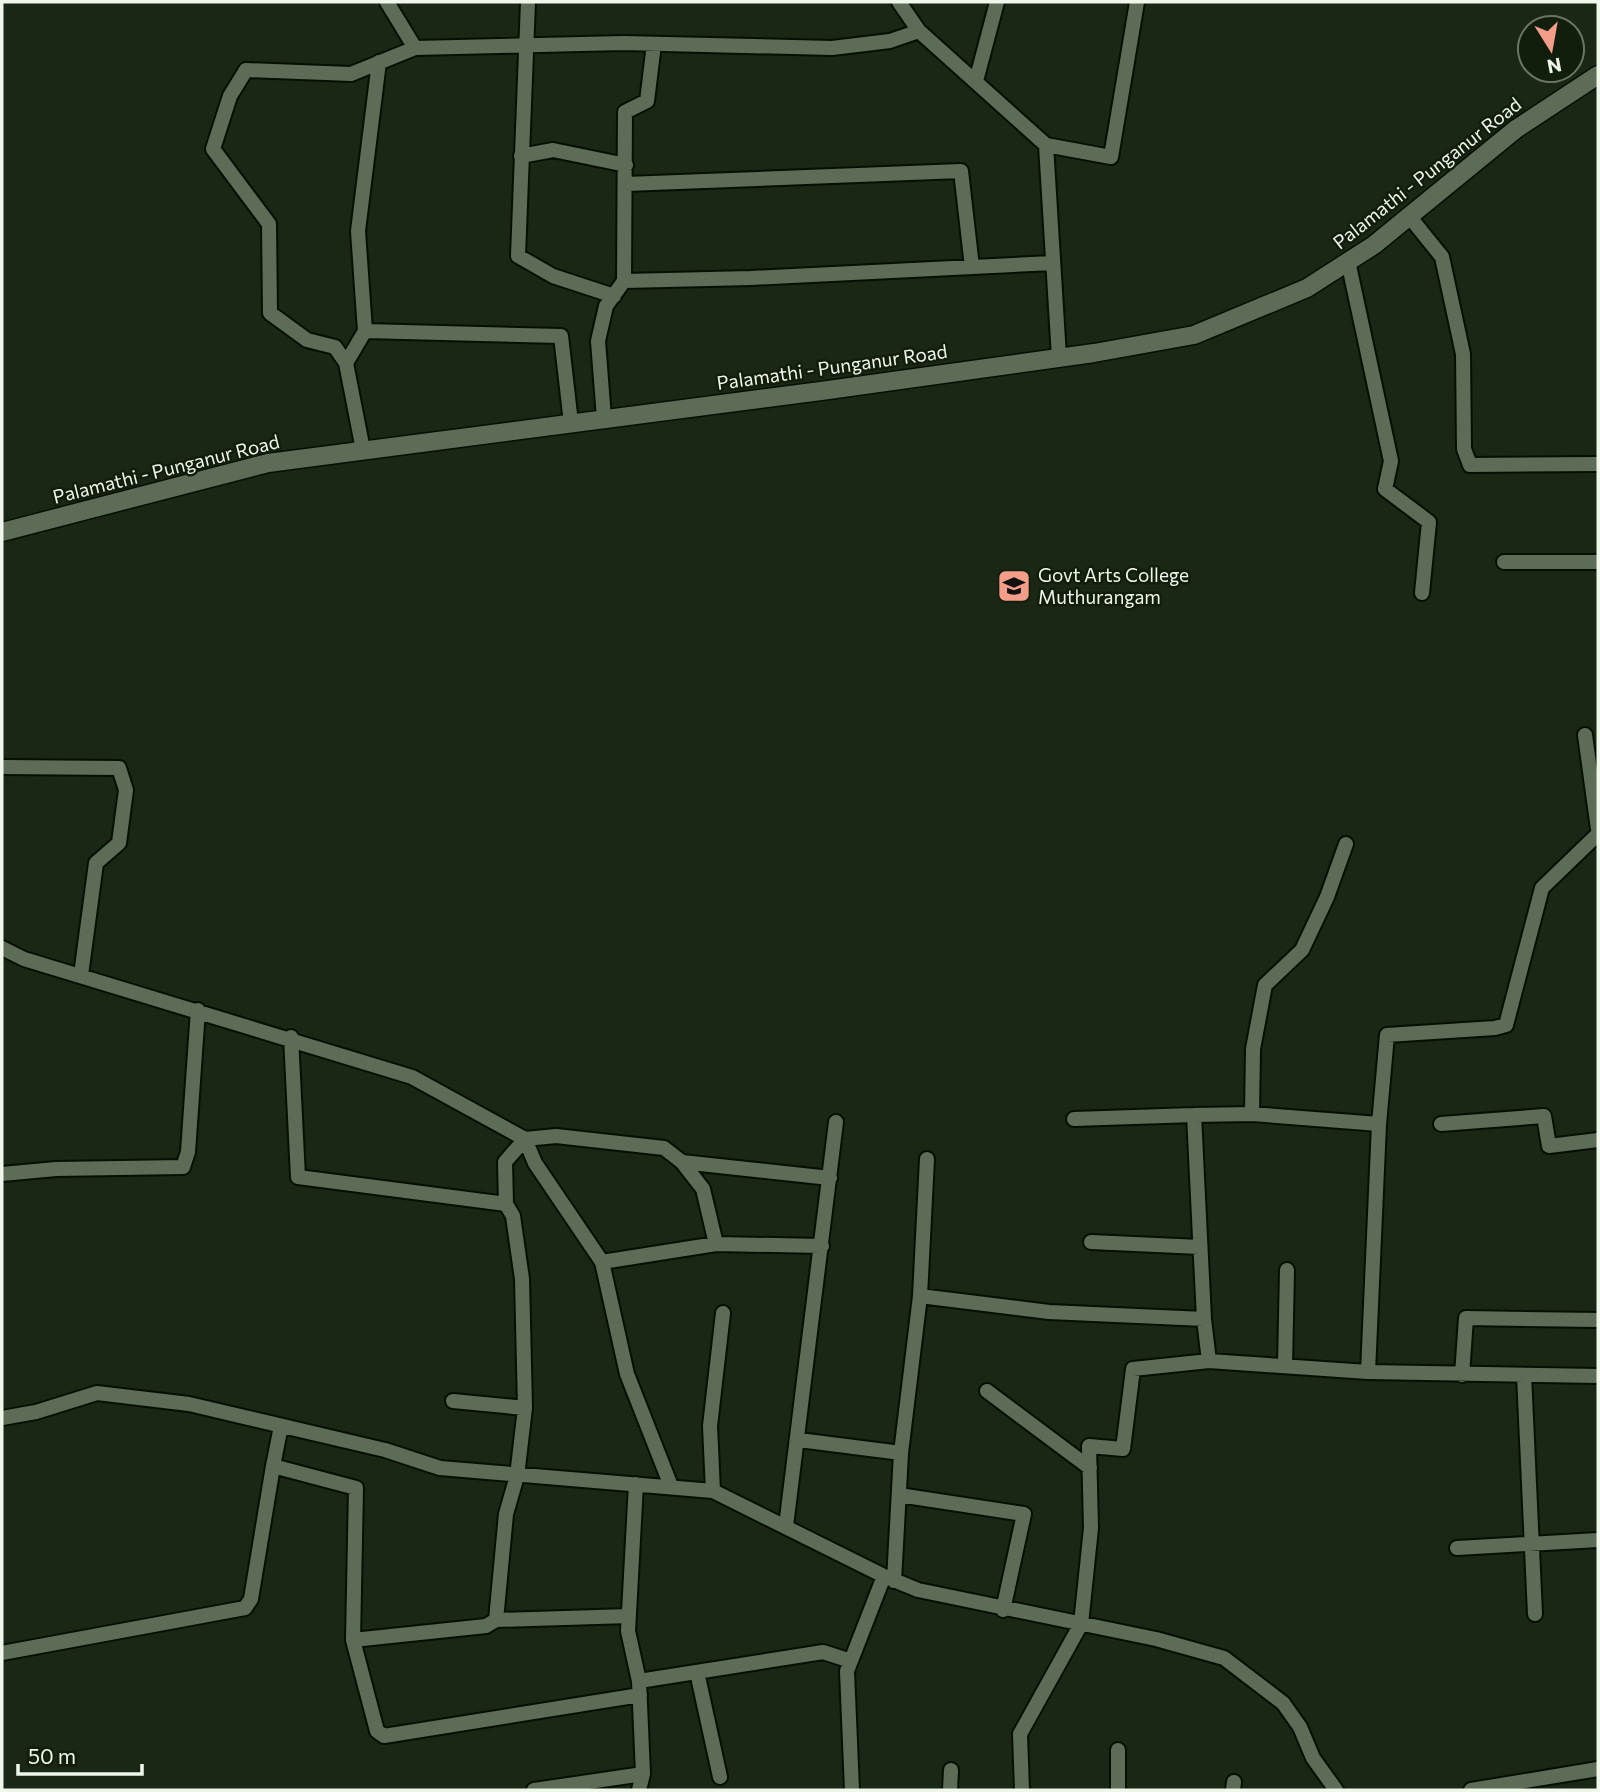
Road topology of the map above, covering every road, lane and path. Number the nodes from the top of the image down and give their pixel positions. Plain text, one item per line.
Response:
1 (387, 2) edge
2 (528, 2) edge
3 (899, 2) edge
4 (996, 2) edge
5 (1137, 2) edge
6 (919, 31) junction
7 (654, 44) junction
8 (526, 45) junction
9 (415, 48) junction
10 (379, 62) junction
11 (1598, 75) edge
12 (976, 81) junction
13 (1046, 145) junction
14 (521, 156) junction
15 (626, 165) junction
16 (626, 184) junction
17 (1409, 216) junction
18 (1348, 261) junction
19 (1052, 263) junction
20 (972, 267) junction
21 (624, 281) junction
22 (614, 296) junction
23 (365, 331) junction
24 (1059, 358) junction
25 (346, 363) junction
26 (604, 418) junction
27 (571, 423) junction
28 (363, 450) junction
29 (1598, 464) edge
30 (2, 532) edge
31 (1504, 562) dead end
32 (1598, 562) edge
33 (1422, 593) dead end
34 (1585, 735) dead end
35 (2, 767) edge
36 (1598, 832) edge
37 (1346, 844) dead end
38 (2, 948) edge
39 (81, 975) junction
40 (198, 1010) junction
41 (291, 1037) junction
42 (1252, 1114) junction
43 (1194, 1115) junction
44 (1074, 1119) dead end
45 (836, 1122) dead end
46 (1379, 1124) junction
47 (1441, 1124) dead end
48 (524, 1139) junction
49 (1598, 1140) edge
50 (927, 1159) dead end
51 (682, 1163) junction
52 (2, 1174) edge
53 (830, 1178) junction
54 (506, 1204) junction
55 (1091, 1242) dead end
56 (716, 1244) junction
57 (822, 1246) junction
58 (1200, 1247) junction
59 (602, 1262) junction
60 (1287, 1270) dead end
61 (920, 1296) junction
62 (723, 1313) dead end
63 (1204, 1319) junction
64 (1598, 1320) edge
65 (1209, 1361) junction
66 (1285, 1366) junction
67 (1368, 1372) junction
68 (1462, 1375) junction
69 (1524, 1376) junction
70 (1598, 1376) edge
71 (987, 1391) dead end
72 (453, 1401) dead end
73 (525, 1408) junction
74 (2, 1418) edge
75 (281, 1426) junction
76 (799, 1440) junction
77 (901, 1452) junction
78 (273, 1466) junction
79 (1090, 1468) junction
80 (517, 1476) junction
81 (636, 1485) junction
82 (671, 1486) junction
83 (713, 1491) junction
84 (899, 1495) junction
85 (786, 1526) junction
86 (1598, 1540) edge
87 (1532, 1545) junction
88 (1457, 1548) dead end
89 (889, 1579) junction
90 (1003, 1610) junction
91 (1535, 1614) dead end
92 (629, 1616) junction
93 (496, 1620) junction
94 (1081, 1624) junction
95 (353, 1640) junction
96 (2, 1653) edge
97 (851, 1661) junction
98 (698, 1672) junction
99 (640, 1688) junction
100 (1118, 1750) dead end
101 (1598, 1769) edge
102 (951, 1770) dead end
103 (643, 1774) junction
104 (720, 1777) dead end
105 (534, 1790) edge
106 (639, 1790) edge
107 (852, 1790) edge
108 (950, 1790) edge
109 (1022, 1790) edge
110 (1118, 1790) edge
111 (1336, 1790) edge
112 (1471, 1790) edge

1 - 9 street
2 - 8 street
3 - 6 street
4 - 12 street
5 - 13 street
6 - 7 street
6 - 12 street
7 - 8 street
7 - 15 street
8 - 9 street
8 - 14 street
9 - 10 street
10 - 23 street
10 - 25 street
11 - 17 street, Palamathi - Punganur Road
12 - 13 street
13 - 19 street
14 - 15 street
14 - 22 street
15 - 16 street
16 - 20 street
16 - 21 street
17 - 18 street, Palamathi - Punganur Road
17 - 29 street
18 - 24 street, Palamathi - Punganur Road
18 - 33 street
19 - 20 street
19 - 24 street
20 - 21 street
21 - 22 street
22 - 26 street
23 - 25 street
23 - 27 street
24 - 26 street, Palamathi - Punganur Road
25 - 28 street
26 - 27 street, Palamathi - Punganur Road
27 - 28 street, Palamathi - Punganur Road
28 - 30 street, Palamathi - Punganur Road
31 - 32 street
34 - 36 street
35 - 39 street
36 - 46 street
37 - 42 street
38 - 39 street
39 - 40 street
40 - 41 street
40 - 52 street
41 - 48 street
41 - 54 street
42 - 43 street
42 - 46 street
43 - 44 street
43 - 58 street
45 - 53 street
46 - 67 street
47 - 49 street
48 - 51 street
48 - 54 street
48 - 59 street
50 - 61 street
51 - 53 street
51 - 56 street
53 - 57 street
54 - 73 street
55 - 58 street
56 - 57 street
56 - 59 street
57 - 76 street
58 - 63 street
59 - 82 street
60 - 66 street
61 - 63 street
61 - 77 street
62 - 83 street
63 - 65 street
64 - 68 street
65 - 66 street
65 - 79 street
66 - 67 street
67 - 68 street
68 - 69 street
69 - 70 street
69 - 87 street
71 - 79 street
72 - 73 street
73 - 80 street
74 - 75 street
75 - 78 street
75 - 80 street
76 - 77 street
76 - 85 street
77 - 84 street
78 - 95 street
78 - 96 street
79 - 94 street
80 - 81 street
80 - 93 street
81 - 82 street
81 - 92 street
82 - 83 street
83 - 85 street
84 - 89 street
84 - 90 street
85 - 89 street
86 - 87 street
87 - 88 street
87 - 91 street
89 - 90 street
89 - 97 street
90 - 94 street
92 - 93 street
92 - 99 street
93 - 95 street
94 - 109 street
94 - 111 street
95 - 99 street
97 - 98 street
97 - 107 street
98 - 99 street
98 - 104 street
99 - 103 street
100 - 110 street
101 - 112 street
102 - 108 street
103 - 105 street
103 - 106 street

